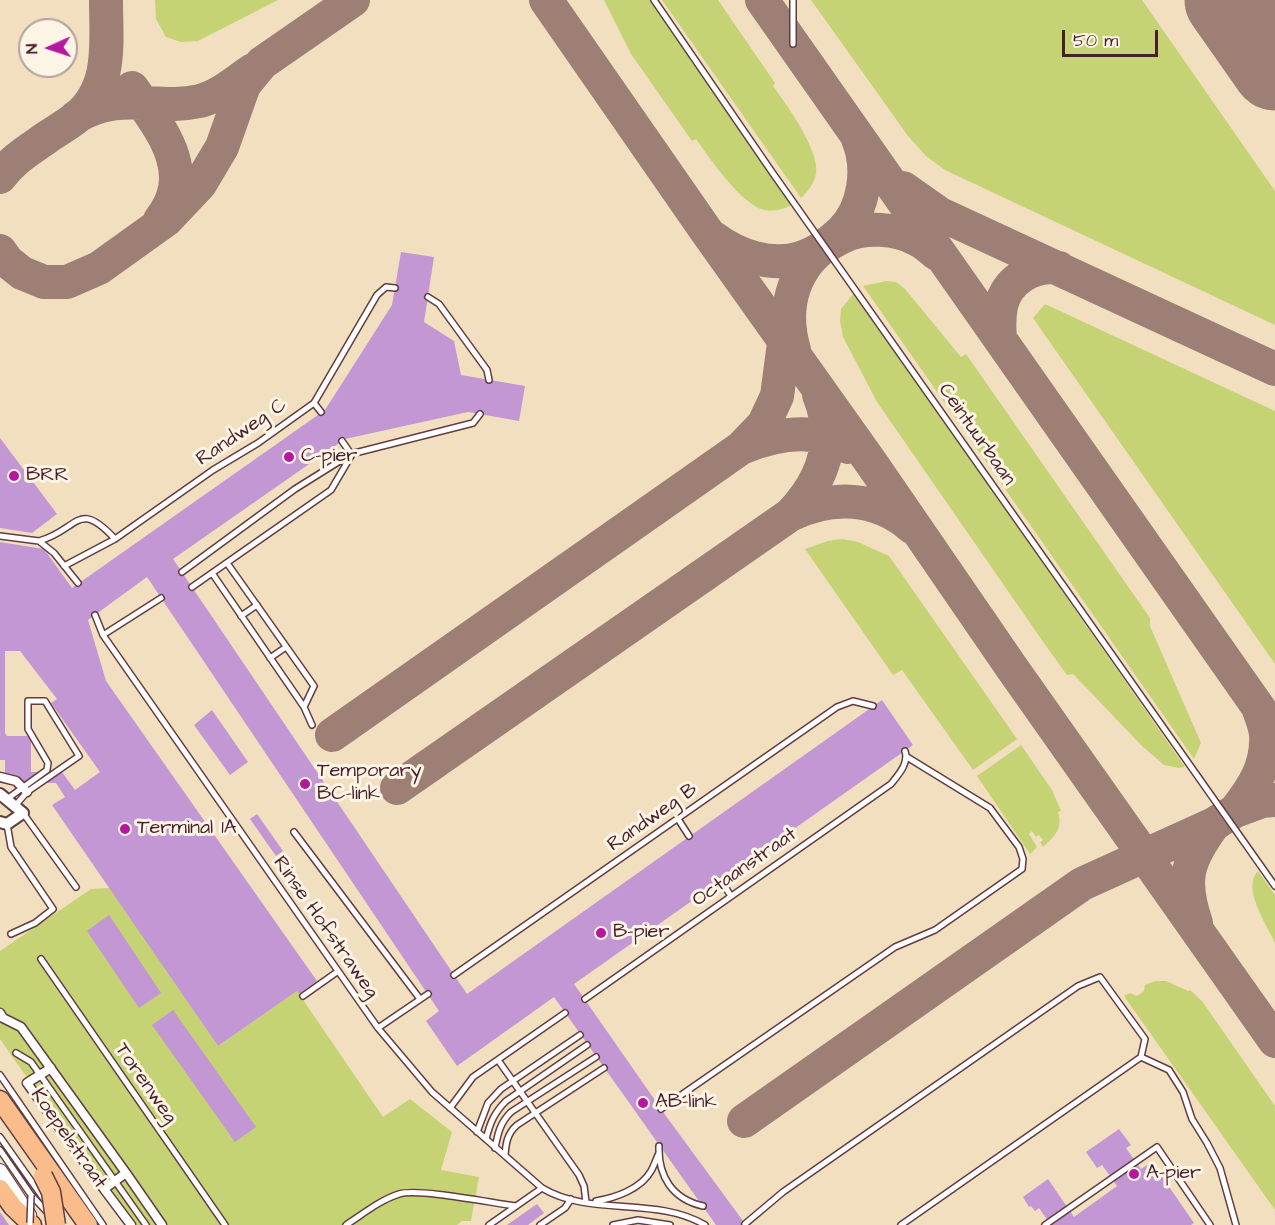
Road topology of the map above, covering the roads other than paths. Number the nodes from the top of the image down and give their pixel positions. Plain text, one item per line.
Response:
1 (654, 0) edge
2 (793, 0) edge
3 (793, 44) dead end
4 (395, 288) dead end
5 (428, 297) dead end
6 (489, 380) dead end
7 (314, 402) junction
8 (321, 412) dead end
9 (480, 414) dead end
10 (342, 441) dead end
11 (351, 454) junction
12 (0, 536) edge
13 (115, 538) junction
14 (39, 541) junction
15 (227, 563) junction
16 (64, 566) junction
17 (182, 572) dead end
18 (212, 573) junction
19 (78, 583) dead end
20 (192, 587) dead end
21 (161, 598) dead end
22 (257, 605) junction
23 (95, 615) dead end
24 (241, 616) junction
25 (103, 635) junction
26 (286, 647) junction
27 (270, 658) junction
28 (873, 706) dead end
29 (304, 707) junction
30 (312, 725) dead end
31 (0, 777) edge
32 (25, 790) junction
33 (11, 803) edge
34 (678, 819) junction
35 (4, 823) edge
36 (294, 832) dead end
37 (689, 836) dead end
38 (721, 881) dead end
39 (1275, 886) edge
40 (76, 887) dead end
41 (731, 896) junction
42 (11, 934) dead end
43 (41, 959) dead end
44 (337, 972) junction
45 (454, 975) dead end
46 (428, 994) dead end
47 (303, 996) dead end
48 (420, 999) junction
49 (585, 999) dead end
50 (0, 1013) edge
51 (565, 1013) dead end
52 (378, 1028) junction
53 (580, 1035) dead end
54 (587, 1045) dead end
55 (16, 1053) dead end
56 (596, 1057) dead end
57 (1141, 1057) junction
58 (498, 1060) junction
59 (51, 1068) junction
60 (604, 1068) dead end
61 (39, 1074) junction
62 (0, 1076) edge
63 (512, 1081) junction
64 (520, 1091) junction
65 (0, 1100) edge
66 (527, 1102) junction
67 (0, 1106) edge
68 (450, 1108) junction
69 (661, 1109) dead end
70 (535, 1113) junction
71 (0, 1115) edge
72 (477, 1132) junction
73 (0, 1137) edge
74 (486, 1139) junction
75 (659, 1146) dead end
76 (495, 1148) junction
77 (0, 1150) edge
78 (659, 1153) junction
79 (505, 1155) junction
80 (0, 1171) edge
81 (126, 1173) junction
82 (115, 1181) junction
83 (542, 1188) junction
84 (0, 1189) edge
85 (104, 1189) junction
86 (31, 1195) junction
87 (572, 1199) junction
88 (585, 1202) junction
89 (516, 1206) junction
90 (703, 1206) dead end
91 (33, 1224) edge
92 (58, 1224) edge
93 (745, 1224) edge
94 (83, 1225) edge
95 (88, 1225) edge
96 (103, 1225) edge
97 (131, 1225) edge
98 (146, 1225) edge
99 (162, 1225) edge
100 (225, 1225) edge
101 (346, 1225) edge
102 (489, 1225) edge
103 (540, 1225) edge
104 (613, 1225) edge
105 (670, 1225) edge
106 (705, 1225) edge
107 (901, 1225) edge
108 (1045, 1225) edge
109 (1210, 1225) edge
110 (1236, 1225) edge

1 - 39 lane, Ceintuurbaan
2 - 3 lane
4 - 7 lane, Randweg C
5 - 6 lane
7 - 8 lane
7 - 13 lane, Randweg C
9 - 11 lane
10 - 11 lane
11 - 15 lane
11 - 17 lane
12 - 14 lane
13 - 14 lane
13 - 16 lane, Randweg C
14 - 16 lane
15 - 18 lane
15 - 22 lane
16 - 19 lane
18 - 20 lane
18 - 24 lane
21 - 25 lane
22 - 24 lane
22 - 26 lane
23 - 25 lane, Rinse Hofstraweg
24 - 27 lane
25 - 44 lane, Rinse Hofstraweg
26 - 27 lane
26 - 29 lane
27 - 29 lane
28 - 34 lane, Randweg B
29 - 30 lane
31 - 32 street
32 - 32 lane
32 - 33 lane
32 - 33 lane
33 - 35 street
33 - 40 lane
34 - 37 lane
34 - 45 lane, Randweg B
35 - 42 lane
36 - 48 lane
38 - 41 lane
41 - 49 lane, Octaanstraat
41 - 69 lane, Octaanstraat
43 - 100 lane, Torenweg
44 - 47 lane
44 - 52 lane, Rinse Hofstraweg
46 - 48 lane
48 - 52 lane
50 - 59 street
51 - 58 lane
52 - 68 lane, Rinse Hofstraweg
53 - 63 lane
54 - 64 lane
55 - 61 lane
56 - 66 lane
57 - 93 lane
57 - 107 lane
57 - 110 lane
58 - 63 lane
58 - 68 lane
59 - 61 street
59 - 81 street
60 - 70 lane
61 - 82 lane
61 - 85 street
62 - 96 lane, Koepelstraat
63 - 64 lane
63 - 72 lane
64 - 66 lane
64 - 74 lane
65 - 95 main road
66 - 70 lane
66 - 76 lane
67 - 94 street, Koepelstraat
68 - 72 lane, Rinse Hofstraweg
70 - 79 lane
70 - 88 lane
71 - 92 main road, bridge
72 - 74 lane, Rinse Hofstraweg
73 - 92 lane
74 - 76 lane, Rinse Hofstraweg
75 - 78 lane
76 - 79 lane, Rinse Hofstraweg
77 - 86 lane
78 - 88 lane, Rinse Hofstraweg
78 - 90 lane
79 - 83 lane, Rinse Hofstraweg
80 - 91 street
81 - 82 street
81 - 99 street
82 - 85 street
82 - 98 lane
83 - 87 lane, Rinse Hofstraweg
83 - 89 lane
84 - 91 main road
85 - 97 street
86 - 91 lane, bridge
86 - 92 lane
87 - 88 lane, Rinse Hofstraweg
87 - 103 lane
88 - 106 lane, Rinse Hofstraweg
89 - 101 lane
89 - 102 lane
104 - 105 lane
108 - 109 lane

